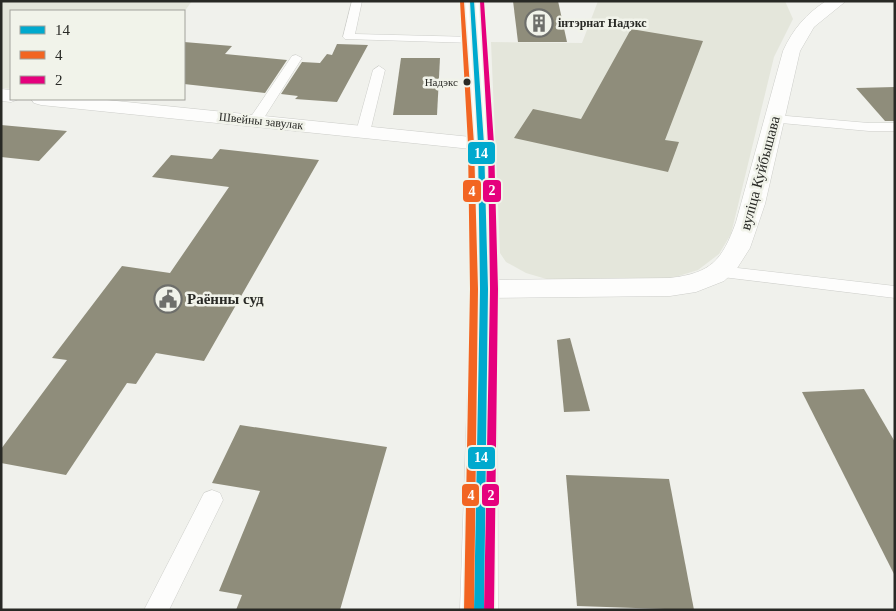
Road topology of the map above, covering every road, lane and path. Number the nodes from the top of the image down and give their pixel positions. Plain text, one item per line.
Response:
1 (357, 1) edge
2 (472, 1) edge
3 (838, 1) edge
4 (474, 40) junction
5 (296, 58) dead end
6 (379, 70) dead end
7 (50, 100) edge
8 (775, 119) junction
9 (255, 121) junction
10 (895, 127) edge
11 (363, 132) junction
12 (481, 144) junction
13 (720, 272) junction
14 (484, 289) junction
15 (895, 292) edge
16 (212, 500) dead end
17 (156, 610) edge
18 (479, 610) edge

1 - 4 lane
2 - 4 street
3 - 8 street, вуліца Куйбышава
4 - 12 street
5 - 9 lane
6 - 11 lane
7 - 9 street, Швейны завулак
8 - 10 lane
8 - 13 street, вуліца Куйбышава
9 - 11 street, Швейны завулак
11 - 12 street, Швейны завулак
12 - 14 street
13 - 14 street
13 - 15 lane
14 - 18 street
16 - 17 lane

